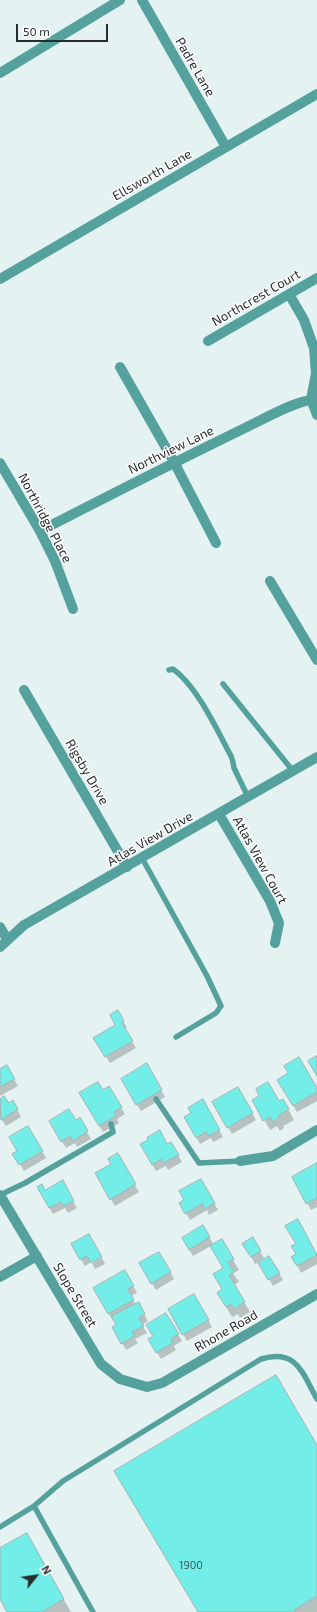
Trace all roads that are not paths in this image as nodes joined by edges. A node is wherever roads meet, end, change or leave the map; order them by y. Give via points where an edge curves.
1 (120, 0) edge
2 (142, 0) edge
3 (0, 72) edge
4 (317, 94) edge
5 (226, 147) junction
6 (317, 278) edge
7 (0, 279) edge
8 (288, 294) junction
9 (208, 341) dead end
10 (120, 366) dead end
11 (314, 399) edge
12 (317, 415) edge
13 (174, 462) junction
14 (0, 463) edge
15 (40, 531) junction
16 (216, 543) dead end
17 (270, 582) dead end
18 (73, 609) dead end
19 (317, 660) edge
20 (168, 670) dead end
21 (223, 684) dead end
22 (24, 690) dead end
23 (317, 757) edge
24 (293, 771) junction
25 (248, 797) junction
26 (219, 814) junction
27 (142, 858) junction
28 (127, 867) junction
29 (0, 927) edge
30 (3, 943) edge
31 (275, 943) dead end
32 (176, 1037) dead end
33 (156, 1099) dead end
34 (111, 1124) dead end
35 (317, 1130) edge
36 (240, 1161) joint
37 (0, 1195) edge
38 (37, 1256) junction
39 (0, 1277) edge
40 (317, 1294) edge
41 (147, 1387) joint
42 (317, 1399) edge
43 (34, 1506) junction
44 (0, 1527) edge
45 (93, 1612) edge

1 - 3 street
2 - 5 street, Padre Lane
4 - 5 street, Ellsworth Lane
5 - 7 street, Ellsworth Lane
6 - 8 street, Northcrest Court
8 - 9 street, Northcrest Court
8 - 11 street via 304,320 314,348
10 - 13 street
11 - 12 street
11 - 13 street, Northview Lane via 290,407
13 - 15 street, Northview Lane
13 - 16 street
14 - 15 street, Northridge Place
15 - 18 street, Northridge Place via 55,561
17 - 19 street
20 - 25 lane via 173,669 181,675 199,700 231,756
21 - 24 lane
22 - 28 street, Rigsby Drive
23 - 24 street, Atlas View Drive
24 - 25 street, Atlas View Drive
25 - 26 street, Atlas View Drive
26 - 27 street, Atlas View Drive
26 - 31 street, Atlas View Court via 270,901 279,923
27 - 28 street, Atlas View Drive
27 - 32 lane via 221,1006 216,1013
28 - 30 street, Atlas View Drive via 24,925
29 - 30 street
33 - 36 lane via 199,1163
34 - 37 lane via 113,1132
35 - 36 street via 273,1156
37 - 38 street, Slope Street
38 - 39 street
38 - 41 street, Slope Street via 101,1364 120,1379
40 - 41 street, Rhone Road via 162,1383
42 - 43 lane via 297,1364 292,1360 280,1356 261,1359 62,1481
43 - 44 lane
43 - 45 lane

